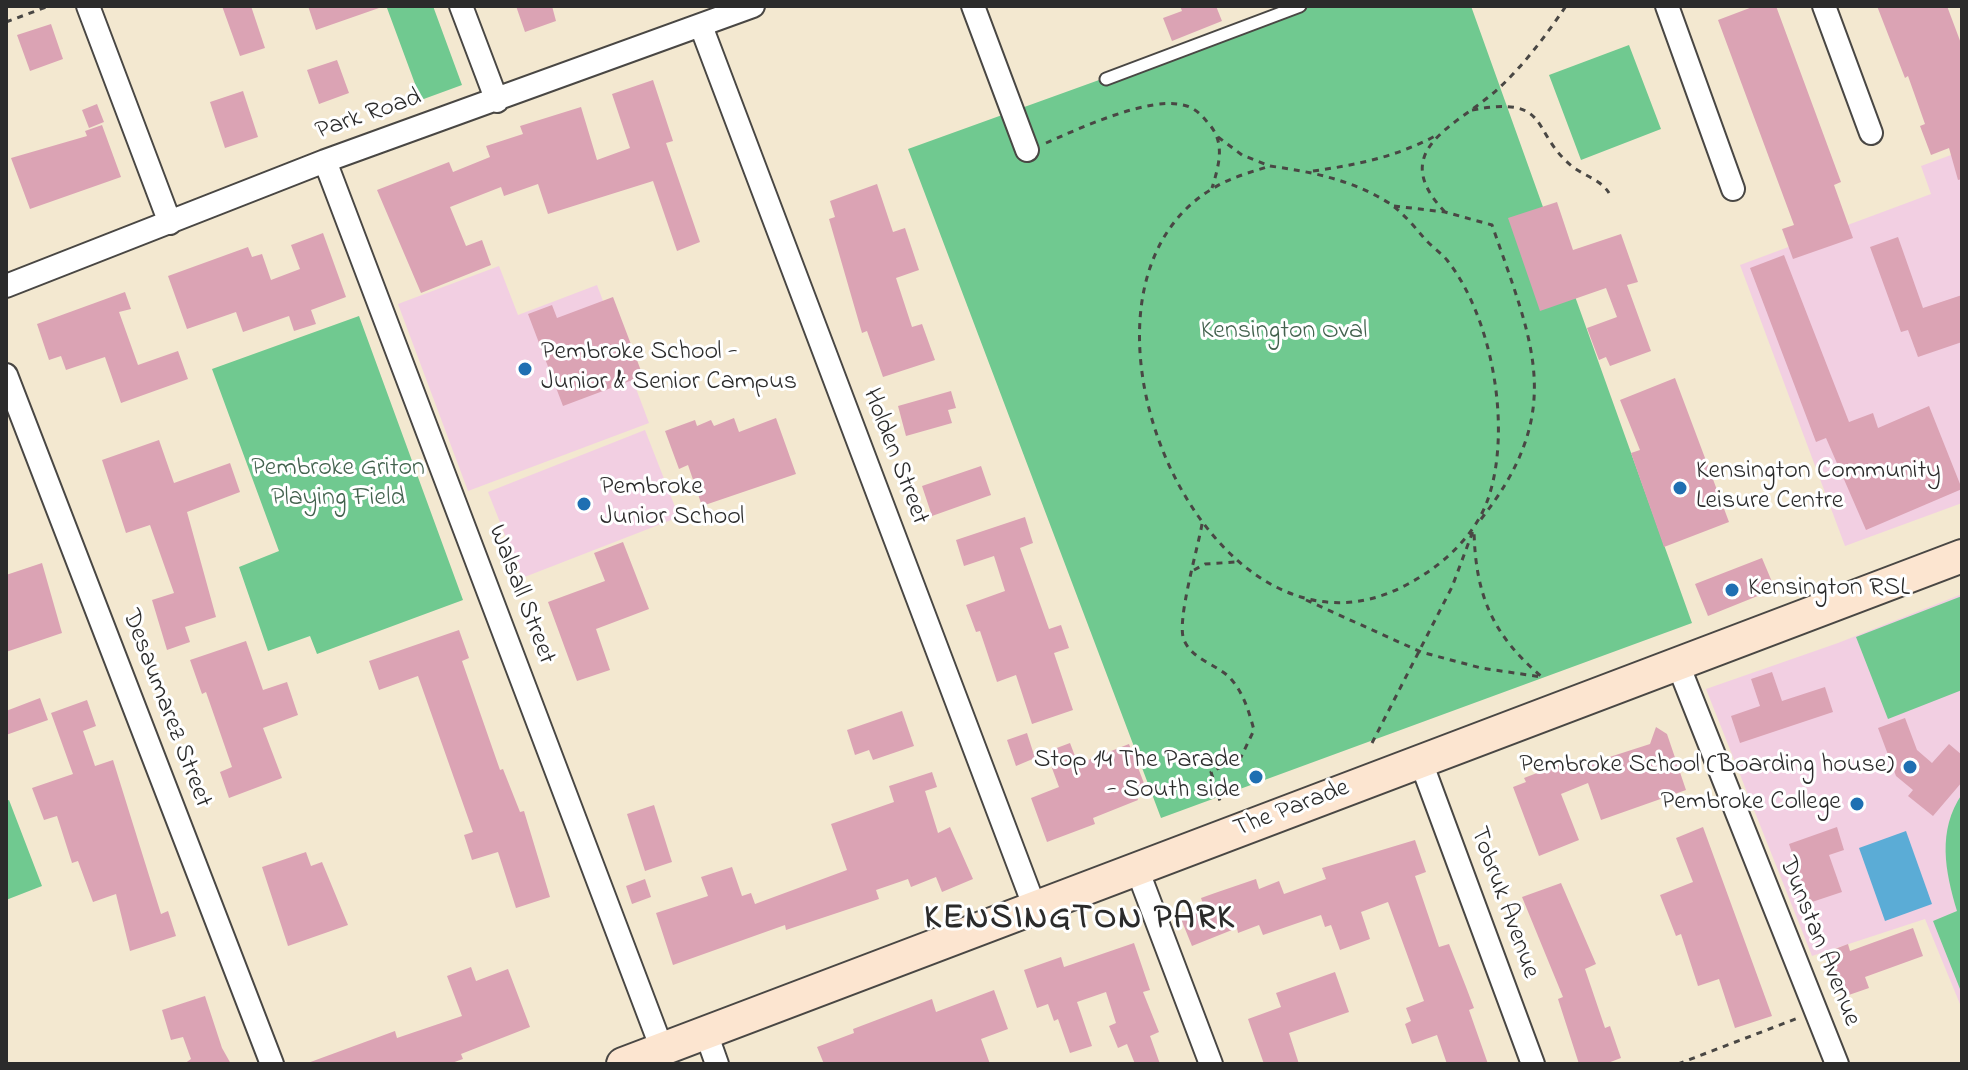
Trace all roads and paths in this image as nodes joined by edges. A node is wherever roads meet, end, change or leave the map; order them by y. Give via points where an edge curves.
1 (49, 6) edge
2 (88, 6) edge
3 (461, 6) edge
4 (753, 6) edge
5 (973, 6) edge
6 (1300, 6) edge
7 (1566, 6) edge
8 (1667, 6) edge
9 (1824, 6) edge
10 (6, 22) edge
11 (701, 26) junction
12 (1106, 79) dead end
13 (497, 101) junction
14 (1469, 111) junction
15 (1871, 133) dead end
16 (1438, 134) junction
17 (1218, 137) junction
18 (1027, 150) joint
19 (325, 161) junction
20 (1270, 166) junction
21 (1309, 172) junction
22 (1212, 189) junction
23 (1733, 189) dead end
24 (1609, 193) dead end
25 (1392, 205) junction
26 (1445, 212) junction
27 (170, 223) junction
28 (6, 286) edge
29 (6, 375) edge
30 (1202, 524) junction
31 (1474, 528) junction
32 (1962, 556) edge
33 (1238, 562) junction
34 (1194, 570) junction
35 (1303, 599) junction
36 (1421, 652) junction
37 (1677, 662) junction
38 (1372, 743) dead end
39 (1421, 762) junction
40 (1220, 801) dead end
41 (1137, 869) junction
42 (1035, 908) junction
43 (1816, 1011) junction
44 (706, 1033) junction
45 (662, 1049) junction
46 (272, 1064) edge
47 (623, 1064) edge
48 (717, 1064) edge
49 (1211, 1064) edge
50 (1533, 1064) edge
51 (1678, 1064) edge
52 (1837, 1064) edge

1 - 10 path
2 - 27 street
3 - 13 street
4 - 11 street, Park Road
5 - 18 street
6 - 12 lane
7 - 14 path via 1500,87
8 - 23 street
9 - 15 street
11 - 13 street, Park Road
11 - 42 street, Holden Street
13 - 19 street, Park Road
14 - 16 path
14 - 24 path via 1515,107 1535,116 1571,165
16 - 21 path via 1373,161
16 - 26 path via 1424,155 1420,174 1426,192
17 - 18 path via 1200,114 1184,105 1165,104
17 - 20 path via 1242,155
17 - 22 path
19 - 27 street, Park Road
19 - 45 street, Walsall Street
20 - 21 path
20 - 22 path
21 - 25 path via 1343,180
22 - 30 path via 1178,219 1157,251 1142,318 1140,360 1160,446
25 - 26 path
25 - 31 path via 1446,259 1474,308 1488,353 1499,436 1492,486
26 - 31 path via 1492,225 1535,361 1534,415 1514,475
27 - 28 street, Park Road
29 - 46 street, Desaumarez Street
30 - 33 path
30 - 34 path
31 - 35 path via 1428,573 1398,590 1352,599
31 - 36 path
31 - 36 path via 1481,591 1501,636 1542,677
32 - 37 main road, The Parade
33 - 34 path
33 - 35 path
34 - 40 path via 1182,615 1184,641 1205,663 1230,677 1254,730 1241,757 1211,772
35 - 36 path
36 - 38 path
37 - 39 main road, The Parade
37 - 43 street, Dunstan Avenue
39 - 41 main road, The Parade
39 - 50 street, Tobruk Avenue
41 - 42 main road, The Parade
41 - 49 street
42 - 44 main road, The Parade
43 - 51 path
43 - 52 street, Dunstan Avenue
44 - 45 main road, The Parade
44 - 48 street
45 - 47 main road, The Parade

